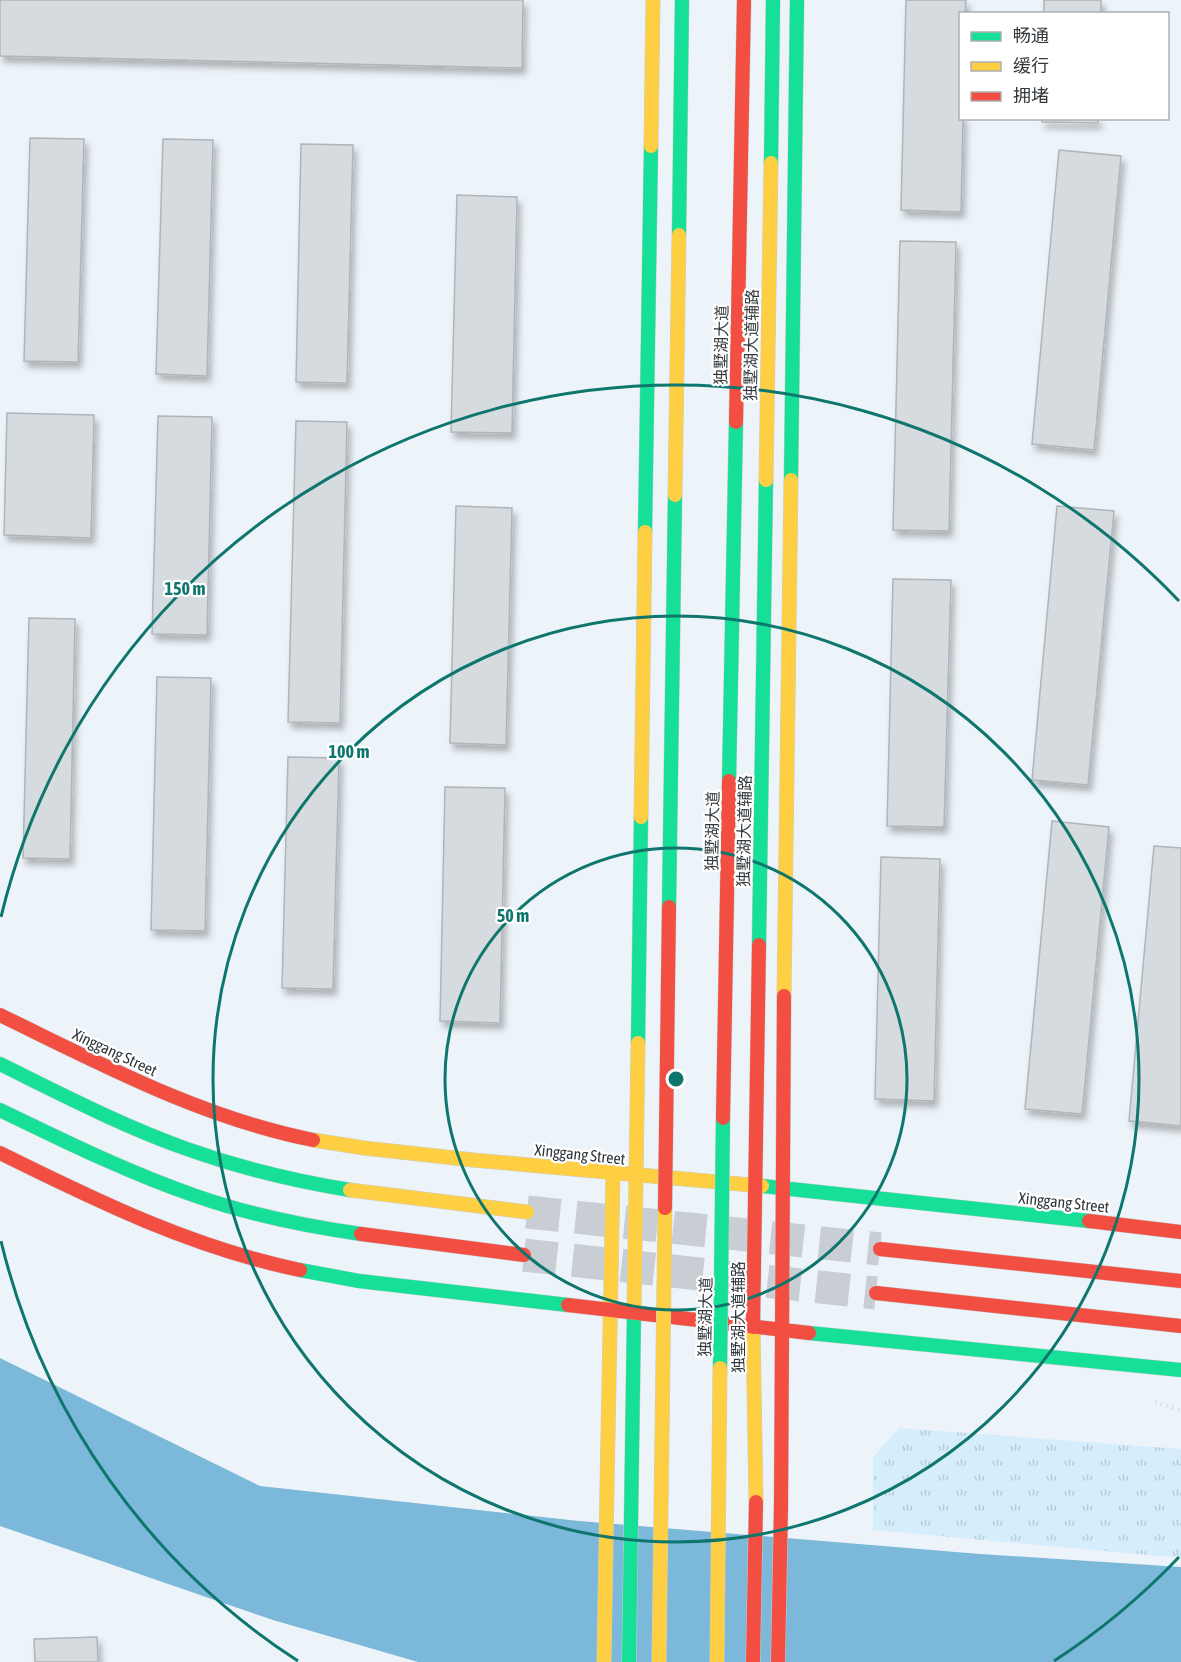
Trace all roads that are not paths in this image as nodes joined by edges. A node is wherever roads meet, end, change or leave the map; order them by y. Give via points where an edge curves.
1 (653, 0) edge
2 (682, 0) edge
3 (744, 0) edge
4 (772, 0) edge
5 (797, 0) edge
6 (0, 1015) edge
7 (0, 1064) edge
8 (0, 1110) edge
9 (0, 1154) edge
10 (612, 1174) junction
11 (636, 1176) junction
12 (755, 1185) junction
13 (783, 1187) junction
14 (527, 1212) tunnel mouth
15 (1181, 1232) edge
16 (880, 1249) tunnel mouth
17 (525, 1255) tunnel mouth
18 (1181, 1281) edge
19 (876, 1293) tunnel mouth
20 (611, 1311) junction
21 (634, 1313) junction
22 (1181, 1326) edge
23 (753, 1327) junction
24 (781, 1330) junction
25 (1181, 1370) edge
26 (604, 1662) edge
27 (629, 1662) edge
28 (659, 1662) edge
29 (717, 1662) edge
30 (753, 1662) edge
31 (778, 1662) edge

1 - 11 main road
2 - 28 main road, bridge
3 - 29 main road, 独墅湖大道, bridge
4 - 12 main road, 独墅湖大道辅路
5 - 13 main road
6 - 10 main road, Xinggang Street via 184,1101 292,1136 379,1150
7 - 14 main road via 178,1146 245,1167 368,1192
8 - 17 main road via 138,1173 228,1206 362,1235
9 - 20 main road via 159,1228 277,1265 359,1281
10 - 11 main road, Xinggang Street
10 - 20 main road
11 - 12 main road, Xinggang Street
11 - 21 main road
12 - 13 main road, Xinggang Street
12 - 23 main road, 独墅湖大道辅路
13 - 15 main road, Xinggang Street
13 - 24 main road
16 - 18 main road
19 - 22 main road
20 - 21 main road
20 - 26 main road, bridge
21 - 23 main road
21 - 27 main road
23 - 24 main road
23 - 30 main road, 独墅湖大道辅路, bridge
24 - 25 main road
24 - 31 main road, bridge

